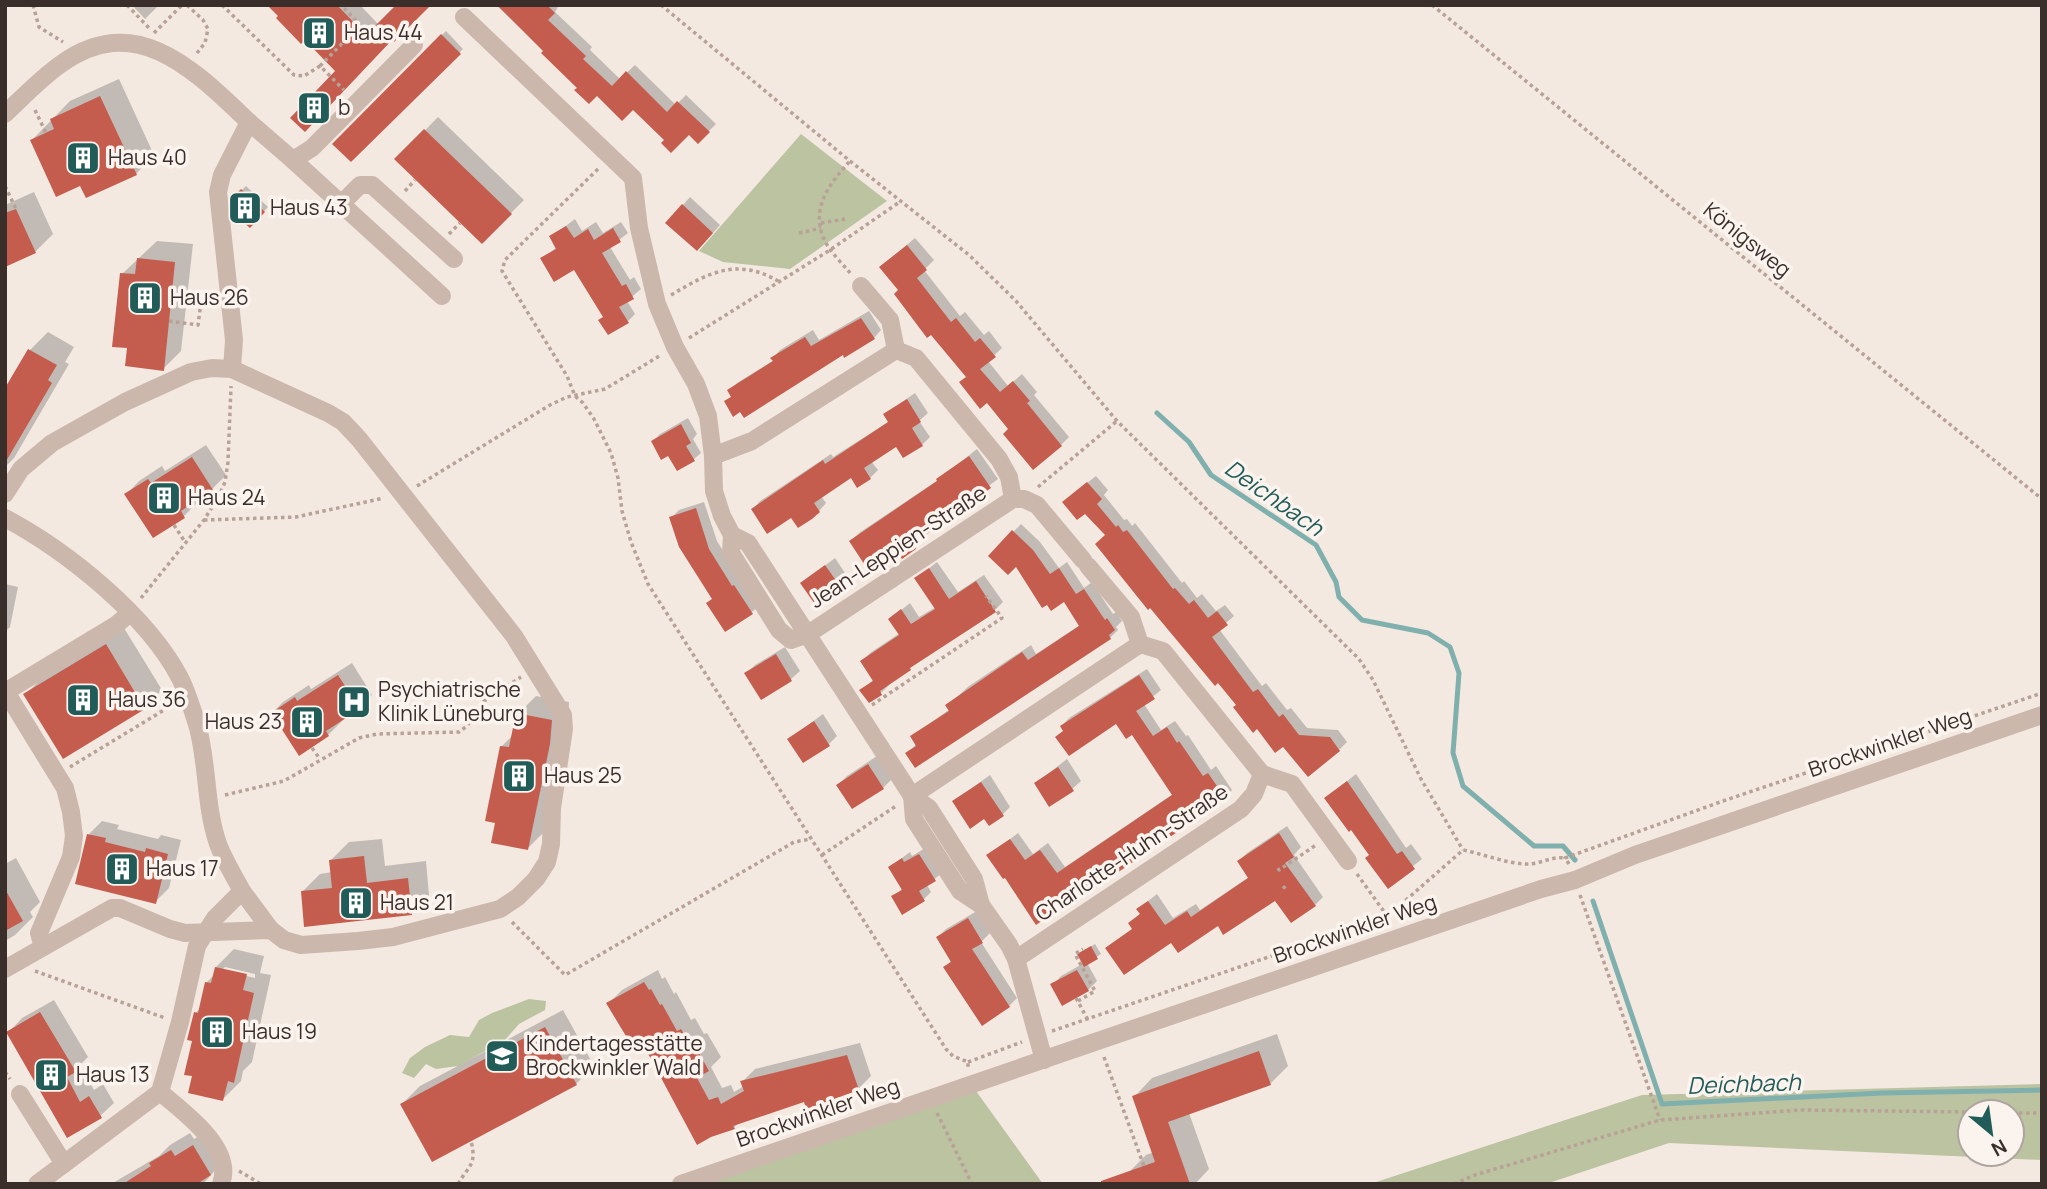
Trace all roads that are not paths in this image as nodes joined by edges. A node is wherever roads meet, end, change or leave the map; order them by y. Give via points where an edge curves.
1 (464, 17) dead end
2 (414, 45) dead end
3 (5, 114) edge
4 (249, 122) junction
5 (293, 160) junction
6 (341, 204) junction
7 (454, 260) dead end
8 (861, 286) road end
9 (442, 296) dead end
10 (896, 350) junction
11 (232, 369) junction
12 (713, 456) junction
13 (5, 494) edge
14 (1019, 499) junction
15 (5, 518) edge
16 (130, 613) junction
17 (808, 634) junction
18 (1140, 644) junction
19 (6, 692) edge
20 (2042, 715) edge
21 (1262, 774) junction
22 (912, 796) junction
23 (1348, 861) road end
24 (242, 891) junction
25 (271, 930) junction
26 (205, 931) junction
27 (43, 947) junction
28 (1016, 959) junction
29 (5, 969) edge
30 (1044, 1060) junction
31 (160, 1092) junction
32 (20, 1094) dead end
33 (64, 1164) junction
34 (222, 1176) edge
35 (37, 1184) edge
36 (681, 1184) edge

1 - 12 street via 632,178 657,304 708,416
2 - 5 street via 312,148
3 - 4 street via 61,63 79,53 113,43 150,40 186,65
4 - 5 street
4 - 11 street via 222,174 218,192 234,340
5 - 6 street
6 - 7 street via 360,185 372,185
6 - 9 street
8 - 10 street via 890,320
10 - 12 street via 752,441
10 - 14 street, Jean-Leppien-Straße via 916,358 999,459
11 - 13 street via 191,372 125,402 34,456
11 - 25 street via 343,422 514,636 557,702 564,722 547,862 518,897 500,909 393,937 301,945
12 - 17 street via 714,491 732,535 748,543
14 - 17 street, Jean-Leppien-Straße
14 - 18 street via 1037,505 1131,617
15 - 16 street via 54,547
16 - 19 street
16 - 24 street via 161,650 188,696 199,731 219,845
17 - 22 street
18 - 21 street via 1163,651
18 - 22 street
19 - 27 street via 58,775 71,811 71,857 39,933
20 - 30 street, Brockwinkler Weg
21 - 23 street via 1292,783
21 - 28 street, Charlotte-Huhn-Straße via 1241,810
22 - 28 street via 937,820 974,878 981,905
24 - 25 street
24 - 26 street
25 - 26 street
26 - 27 street via 184,933 113,908
26 - 31 street via 192,958
27 - 29 street
28 - 30 street
30 - 36 street, Brockwinkler Weg
31 - 33 street
31 - 34 street via 206,1134 217,1150
32 - 33 street
33 - 35 street

